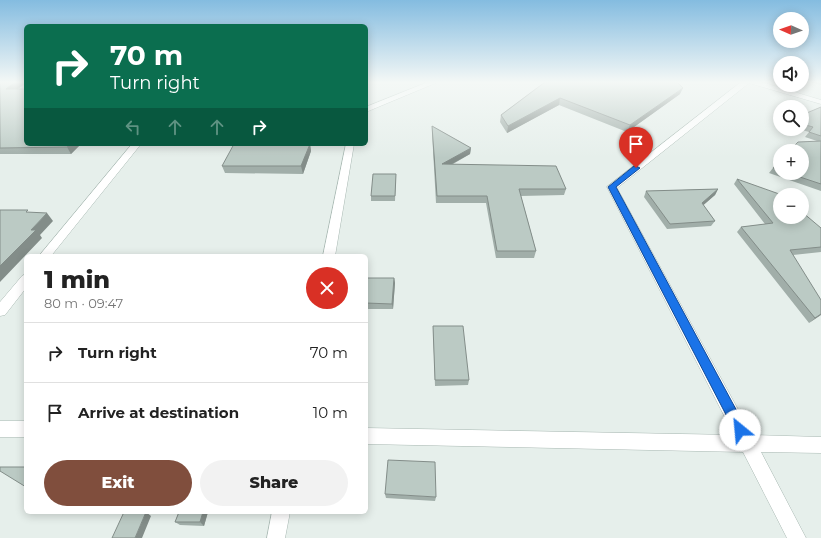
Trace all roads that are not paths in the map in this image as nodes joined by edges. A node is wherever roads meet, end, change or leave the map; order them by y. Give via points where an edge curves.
1 (714, 107) edge
2 (135, 146) edge
3 (350, 146) edge
4 (47, 254) edge
5 (329, 254) edge
6 (24, 281) edge
7 (0, 311) edge
8 (0, 429) edge
9 (24, 429) edge
10 (368, 436) edge
11 (748, 444) junction
12 (821, 445) edge
13 (281, 514) edge
14 (276, 538) edge
15 (797, 538) edge

1 - 11 street via 612,187
2 - 4 street
3 - 5 street
6 - 7 street
8 - 9 street
10 - 11 street
11 - 12 street
11 - 15 street
13 - 14 street

